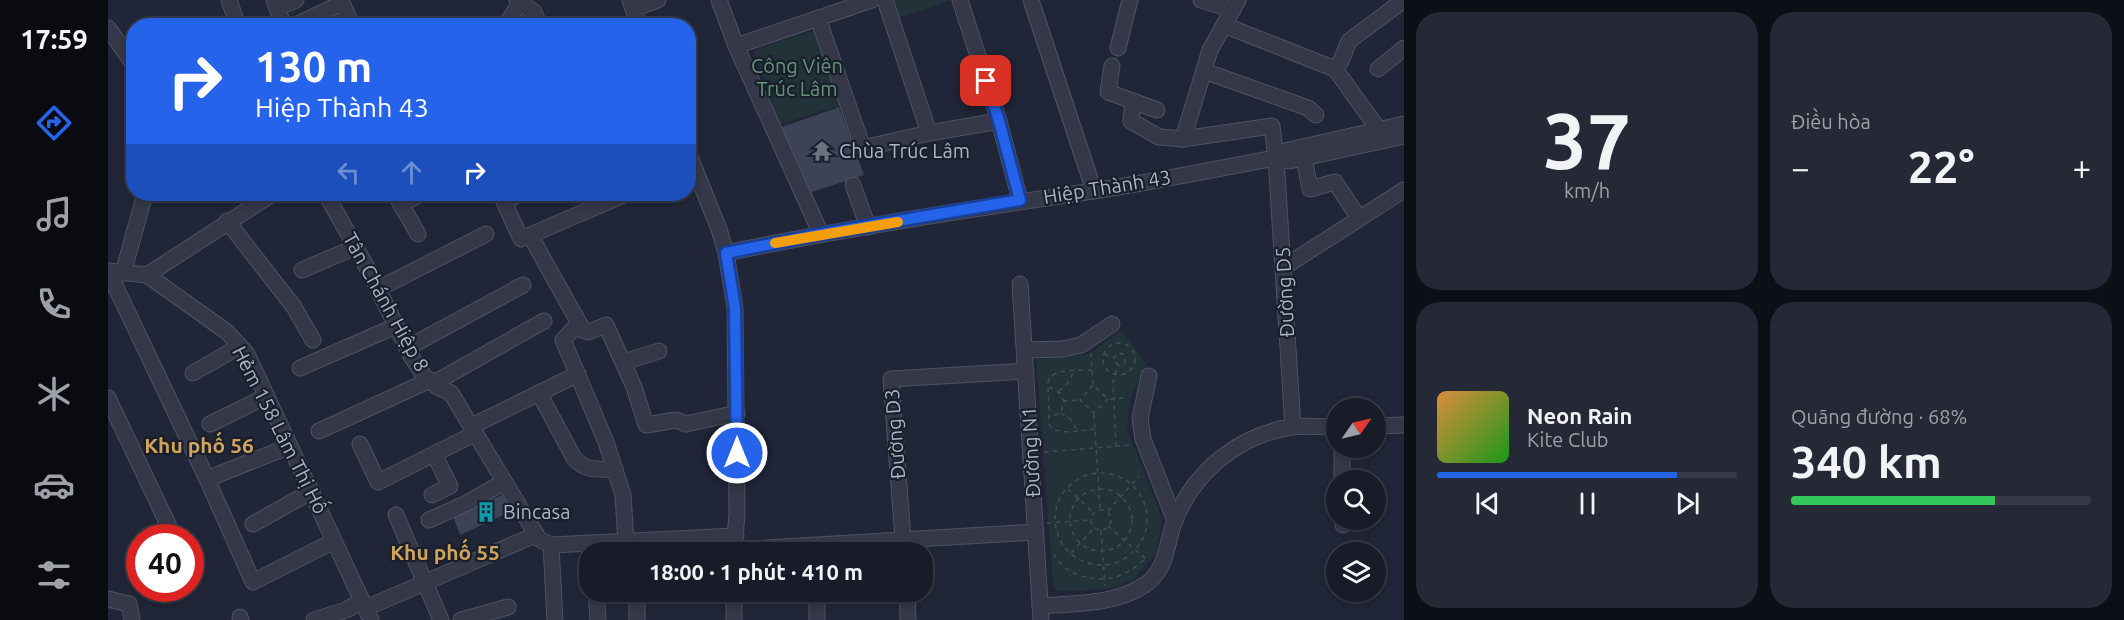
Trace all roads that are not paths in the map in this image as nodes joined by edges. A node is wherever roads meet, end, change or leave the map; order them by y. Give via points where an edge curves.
1 (230, 0) edge
2 (296, 0) edge
3 (658, 0) edge
4 (719, 0) edge
5 (872, 0) edge
6 (885, 0) edge
7 (960, 0) edge
8 (1031, 0) edge
9 (1131, 0) edge
10 (1201, 0) edge
11 (1404, 0) edge
12 (520, 1) edge
13 (342, 2) edge
14 (631, 4) edge
15 (1235, 5) edge
16 (282, 14) edge
17 (236, 18) edge
18 (349, 18) edge
19 (510, 18) edge
20 (537, 18) edge
21 (818, 18) junction
22 (1224, 25) junction
23 (108, 28) edge
24 (736, 46) junction
25 (1118, 48) dead end
26 (1404, 48) edge
27 (126, 54) edge
28 (1112, 66) dead end
29 (1335, 69) junction
30 (1377, 69) dead end
31 (1204, 71) junction
32 (1133, 102) junction
33 (1157, 110) dead end
34 (1316, 115) dead end
35 (999, 121) junction
36 (1404, 124) edge
37 (1379, 130) junction
38 (929, 133) junction
39 (1404, 136) edge
40 (1183, 138) junction
41 (1276, 158) junction
42 (1304, 158) junction
43 (696, 174) edge
44 (853, 185) dead end
45 (1404, 190) edge
46 (1094, 191) junction
47 (1020, 200) junction
48 (142, 201) edge
49 (260, 201) edge
50 (330, 201) edge
51 (399, 201) edge
52 (506, 201) edge
53 (606, 201) edge
54 (1359, 218) junction
55 (227, 221) junction
56 (868, 227) junction
57 (418, 234) dead end
58 (486, 234) dead end
59 (821, 234) junction
60 (531, 237) junction
61 (356, 247) junction
62 (726, 253) junction
63 (1284, 267) junction
64 (302, 270) dead end
65 (113, 272) edge
66 (147, 275) junction
67 (1020, 284) dead end
68 (523, 285) dead end
69 (378, 289) junction
70 (544, 321) dead end
71 (579, 323) junction
72 (1112, 324) dead end
73 (396, 326) junction
74 (314, 340) dead end
75 (240, 346) junction
76 (407, 348) junction
77 (1025, 350) junction
78 (659, 351) dead end
79 (624, 362) junction
80 (300, 368) dead end
81 (1026, 370) junction
82 (193, 372) dead end
83 (578, 374) junction
84 (1149, 376) dead end
85 (432, 382) junction
86 (539, 393) junction
87 (267, 396) junction
88 (108, 398) edge
89 (736, 413) junction
90 (210, 424) dead end
91 (1386, 426) edge
92 (1404, 426) edge
93 (1293, 427) junction
94 (1326, 427) edge
95 (474, 430) junction
96 (319, 431) dead end
97 (360, 444) dead end
98 (290, 446) junction
99 (434, 454) junction
100 (615, 469) junction
101 (207, 479) junction
102 (504, 482) junction
103 (312, 491) junction
104 (432, 495) dead end
105 (396, 514) dead end
106 (429, 520) dead end
107 (1175, 521) junction
108 (168, 524) edge
109 (253, 525) dead end
110 (1036, 528) junction
111 (535, 535) junction
112 (334, 541) junction
113 (633, 542) edge
114 (735, 542) edge
115 (904, 542) edge
116 (933, 542) edge
117 (551, 545) junction
118 (579, 547) edge
119 (426, 582) junction
120 (108, 599) edge
121 (597, 602) edge
122 (637, 602) edge
123 (734, 602) edge
124 (817, 602) edge
125 (907, 602) edge
126 (508, 607) dead end
127 (366, 609) edge
128 (1040, 613) edge
129 (132, 620) edge
130 (314, 620) edge
131 (441, 620) edge
132 (461, 620) edge
133 (555, 620) edge
134 (598, 620) edge
135 (637, 620) edge
136 (734, 620) edge
137 (817, 620) edge
138 (908, 620) edge

1 - 17 street
2 - 16 street
3 - 14 street
4 - 24 street
5 - 21 street
6 - 38 street
7 - 35 street
8 - 46 street
9 - 25 street
10 - 15 street
11 - 29 street via 1349,41
12 - 19 street
12 - 20 street
13 - 16 street
13 - 18 street
15 - 22 street
21 - 24 street
21 - 38 street via 863,148
22 - 29 street
22 - 31 street
23 - 27 street
24 - 59 street
26 - 30 street
28 - 32 street via 1108,92
29 - 37 street
31 - 34 street via 1308,108
31 - 40 street
32 - 33 street
32 - 40 street via 1131,121 1159,137
35 - 38 street
35 - 47 street
36 - 37 street, Hiệp Thành 43
37 - 41 street, Hiệp Thành 43 via 1285,152
39 - 42 street, Hiệp Thành 43
40 - 41 street, Đường D5 via 1272,126
41 - 42 street, Hiệp Thành 43
41 - 46 street, Hiệp Thành 43
41 - 63 street, Đường D5
42 - 54 street via 1310,189 1335,182
43 - 62 street
44 - 56 street
45 - 54 street
46 - 47 street, Hiệp Thành 43
47 - 56 street, Hiệp Thành 43
48 - 65 street
49 - 55 street
50 - 61 street, Tân Chánh Hiệp 8
51 - 57 street
52 - 60 street via 522,239
53 - 60 street
54 - 63 street
55 - 66 street
55 - 74 street via 294,307
56 - 59 street, Hiệp Thành 43
58 - 69 street
59 - 62 street, Hiệp Thành 43
60 - 71 street
61 - 64 street
61 - 69 street, Tân Chánh Hiệp 8
62 - 89 street via 735,308
63 - 93 street, Đường D5
65 - 66 street
65 - 101 street
66 - 75 street, Hẻm 158 Lâm Thị Hố via 227,332
67 - 77 street, Đường N1
68 - 76 street
69 - 73 street, Tân Chánh Hiệp 8
70 - 85 street
71 - 79 street via 585,332 606,325
71 - 83 street via 563,340
72 - 77 street via 1081,345
73 - 76 street, Tân Chánh Hiệp 8
73 - 80 street
75 - 82 street
75 - 87 street, Hẻm 158 Lâm Thị Hố
76 - 85 street, Tân Chánh Hiệp 8
77 - 81 street, Đường N1
78 - 79 street
79 - 89 street via 646,425 676,420 686,424
81 - 110 street, Đường N1
81 - 115 street, Đường D3 via 891,379
83 - 86 street
83 - 100 street
84 - 107 street via 1140,418 1145,444
85 - 95 street, Tân Chánh Hiệp 8 via 451,393
85 - 96 street
86 - 95 street
86 - 100 street via 580,465 586,469
87 - 90 street
87 - 98 street, Hẻm 158 Lâm Thị Hố
88 - 108 street
89 - 114 street
91 - 92 street
93 - 94 street
93 - 107 street via 1242,443 1219,458 1187,495
95 - 99 street
95 - 102 street, Tân Chánh Hiệp 8
97 - 99 street via 378,482
98 - 101 street
98 - 103 street, Hẻm 158 Lâm Thị Hố
99 - 104 street via 450,486
100 - 113 street
101 - 112 street via 253,582
102 - 106 street
102 - 111 street, Tân Chánh Hiệp 8
103 - 109 street
103 - 112 street, Hẻm 158 Lâm Thị Hố
105 - 119 street
107 - 128 street via 1166,555 1148,583 1118,599
110 - 116 street
110 - 128 street, Đường N1
111 - 117 street, Tân Chánh Hiệp 8
111 - 119 street
112 - 127 street, Hẻm 158 Lâm Thị Hố
117 - 118 street
117 - 133 street
119 - 127 street
119 - 131 street
120 - 129 street via 129,604
121 - 134 street
122 - 135 street
123 - 136 street
124 - 137 street
125 - 138 street
126 - 132 street
127 - 130 street via 346,610

